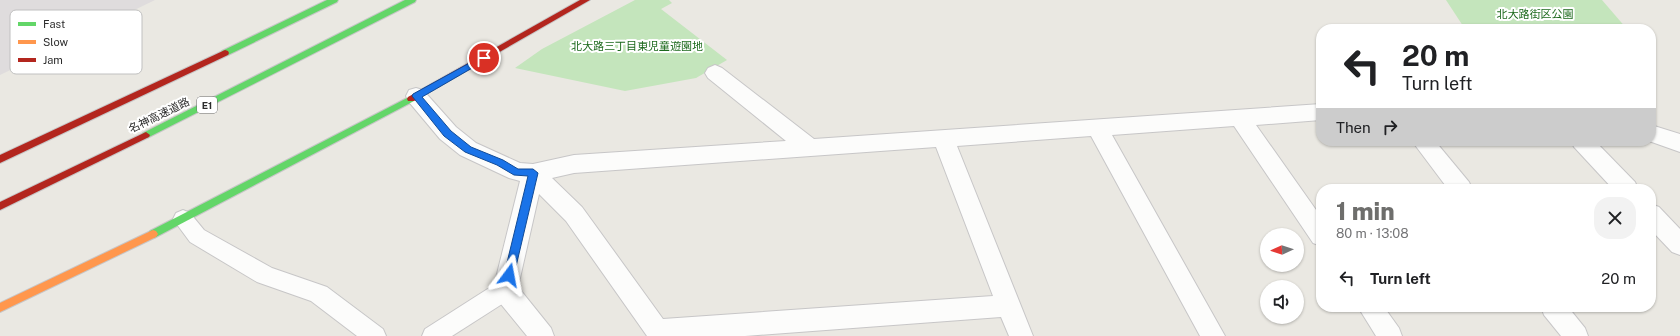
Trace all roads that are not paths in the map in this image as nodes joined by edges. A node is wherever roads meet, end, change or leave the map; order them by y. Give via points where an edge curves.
1 (334, 0) edge
2 (412, 0) edge
3 (586, 0) edge
4 (715, 73) dead end
5 (416, 96) junction
6 (1316, 112) edge
7 (1239, 117) junction
8 (1097, 127) junction
9 (1656, 135) edge
10 (943, 138) junction
11 (1680, 143) edge
12 (1427, 146) edge
13 (1587, 146) edge
14 (809, 147) junction
15 (0, 159) edge
16 (533, 173) junction
17 (1457, 184) edge
18 (1622, 184) edge
19 (0, 206) edge
20 (183, 219) junction
21 (1656, 219) edge
22 (1316, 229) edge
23 (1680, 245) edge
24 (505, 290) junction
25 (1008, 306) junction
26 (0, 308) edge
27 (1373, 312) edge
28 (1557, 312) edge
29 (659, 334) edge
30 (374, 336) edge
31 (433, 336) edge
32 (542, 336) edge
33 (1021, 336) edge
34 (1213, 336) edge
35 (1390, 336) edge
36 (1576, 336) edge

1 - 15 main road
2 - 19 main road, 名神高速道路 / E1
3 - 5 main road
4 - 14 street
5 - 16 street via 448,133 468,149 517,172
5 - 20 main road
6 - 7 street
7 - 8 street
7 - 22 street
8 - 10 street
8 - 34 street
9 - 11 street
10 - 14 street
10 - 25 street
12 - 17 street
13 - 18 street
14 - 16 street via 574,164
16 - 24 street
16 - 29 street via 574,214
20 - 26 main road
20 - 30 lane via 197,236 265,275 319,294
21 - 23 street
24 - 31 lane
24 - 32 street
25 - 29 street
25 - 33 street
27 - 35 street
28 - 36 street

